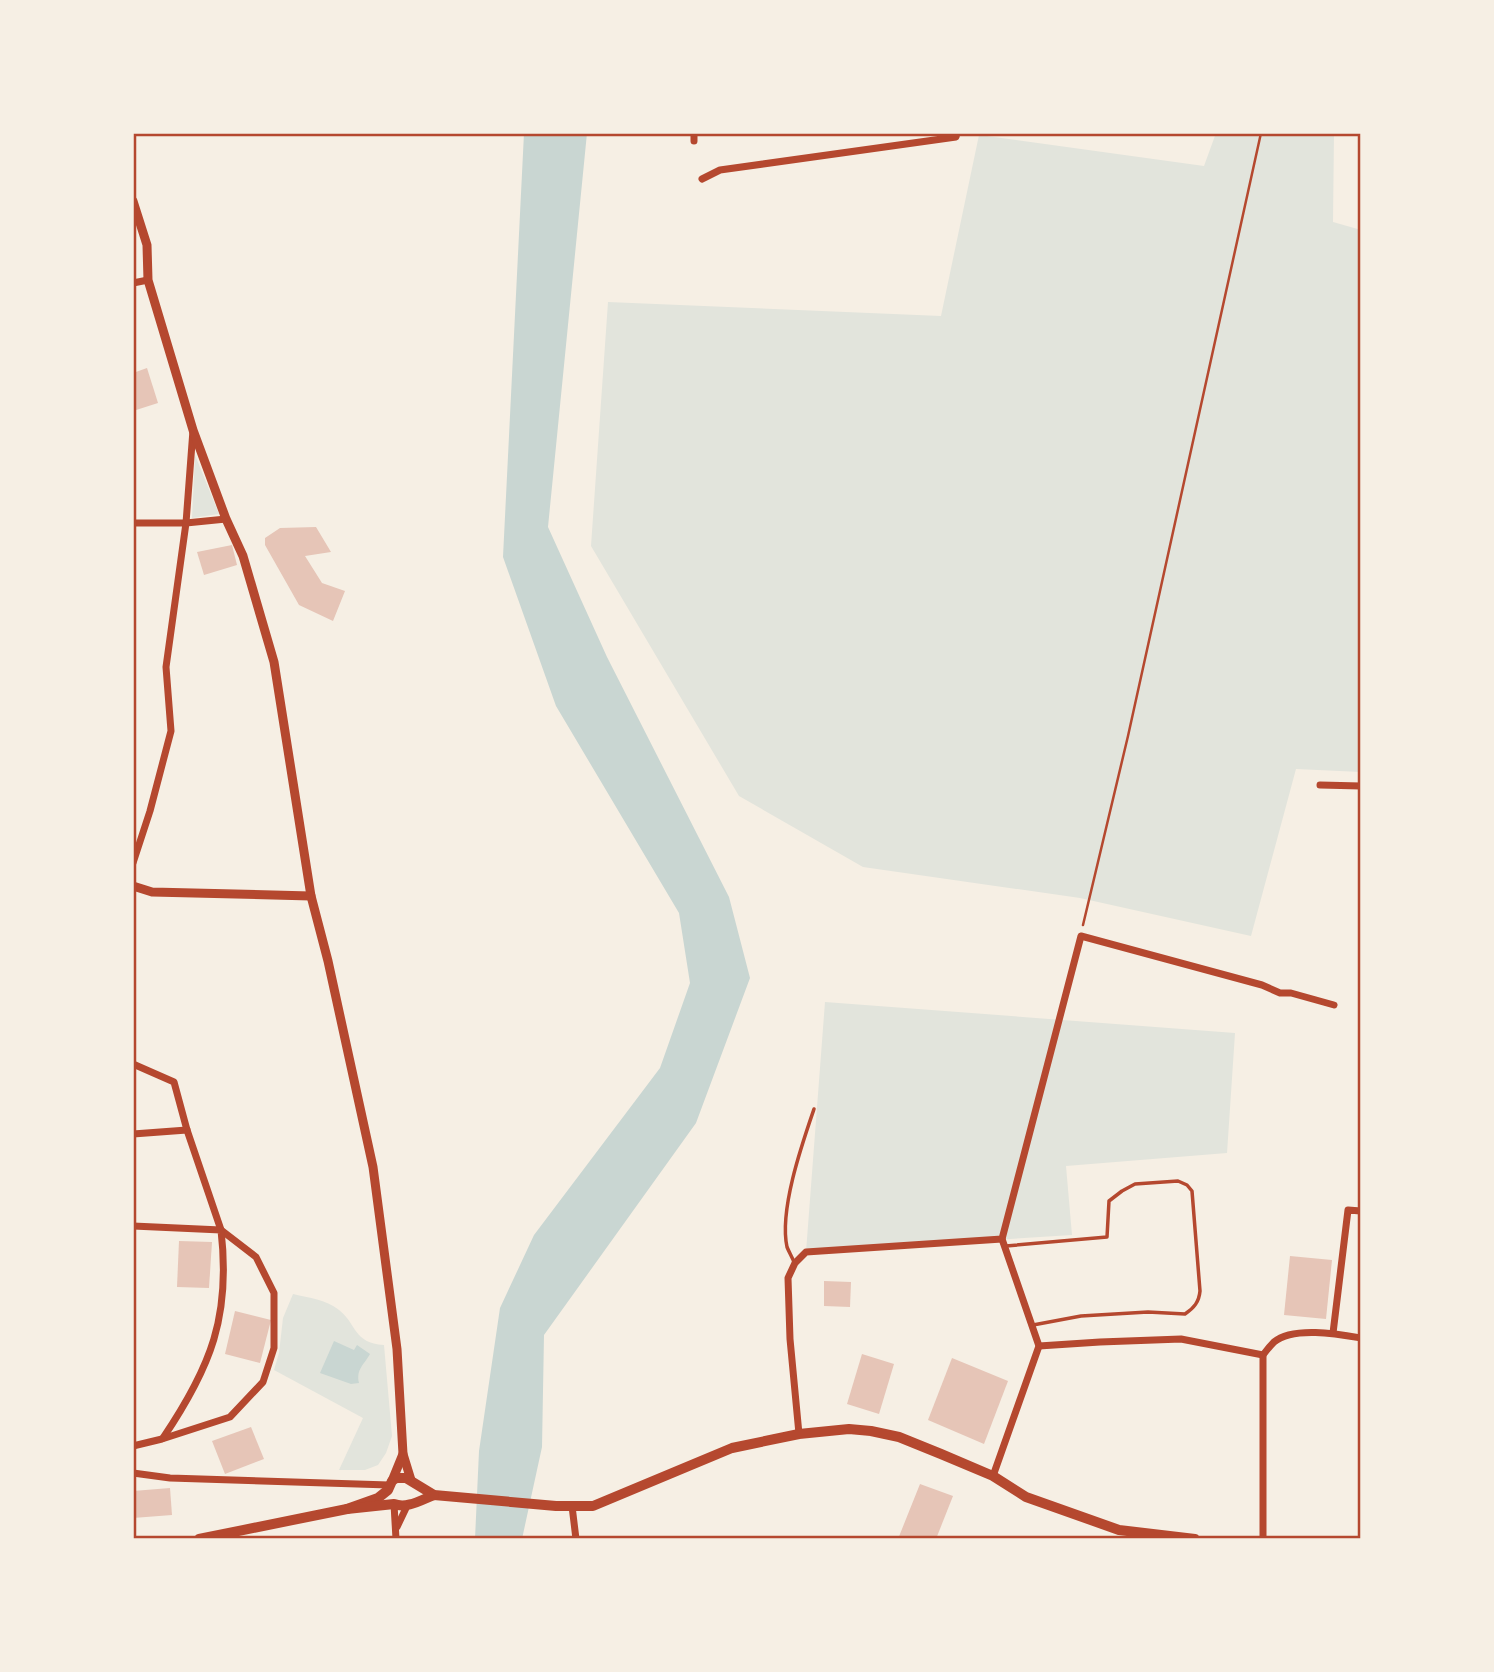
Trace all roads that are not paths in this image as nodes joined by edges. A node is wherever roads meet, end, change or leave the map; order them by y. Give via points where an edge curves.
1 (957, 133) edge
2 (702, 178) dead end
3 (133, 201) edge
4 (148, 280) junction
5 (133, 283) edge
6 (192, 430) junction
7 (226, 519) junction
8 (133, 523) edge
9 (186, 523) junction
10 (1320, 785) dead end
11 (1361, 786) edge
12 (133, 863) edge
13 (133, 886) edge
14 (311, 896) junction
15 (1334, 1005) dead end
16 (133, 1064) edge
17 (814, 1109) dead end
18 (187, 1130) junction
19 (133, 1133) edge
20 (1361, 1211) edge
21 (133, 1226) edge
22 (221, 1230) junction
23 (1003, 1242) junction
24 (795, 1263) junction
25 (1033, 1325) junction
26 (1333, 1333) junction
27 (1361, 1338) edge
28 (1039, 1346) junction
29 (1263, 1355) junction
30 (799, 1434) junction
31 (162, 1439) junction
32 (133, 1446) edge
33 (402, 1454) junction
34 (133, 1473) edge
35 (993, 1476) junction
36 (413, 1481) junction
37 (390, 1485) junction
38 (434, 1494) junction
39 (394, 1504) junction
40 (409, 1505) junction
41 (572, 1506) junction
42 (348, 1510) junction
43 (397, 1527) junction
44 (199, 1539) edge
45 (396, 1539) edge
46 (576, 1539) edge
47 (1195, 1539) edge
48 (1263, 1539) edge

1 - 2 street via 956,137 720,170
3 - 4 street via 148,245
4 - 5 street
4 - 6 street
6 - 7 street
6 - 9 street
7 - 9 street
7 - 14 street via 243,555 274,662
8 - 9 street
9 - 12 street via 166,667 171,731
10 - 11 street
13 - 14 street via 152,892
14 - 33 street via 373,1167 397,1349
15 - 23 street via 1081,936
16 - 18 street via 174,1082
17 - 24 lane via 790,1191 786,1227
18 - 19 street
18 - 22 street
20 - 26 street via 1348,1210
21 - 22 street
22 - 31 street via 223,1285 216,1334 199,1379
22 - 31 street via 256,1256 274,1293 274,1348 263,1382 230,1416
23 - 24 street via 806,1252
23 - 25 street
23 - 25 lane via 1107,1237 1109,1201 1122,1191 1135,1184 1178,1181 1192,1191 1200,1291 1190,1311 1081,1316
24 - 30 street via 788,1278
25 - 28 street
26 - 27 street
26 - 29 street via 1284,1336
28 - 29 street via 1181,1339
28 - 35 street
29 - 48 street
30 - 35 main road via 849,1429 899,1437
30 - 41 main road via 732,1448 593,1506
31 - 32 street
33 - 36 street
33 - 37 street
34 - 37 street
35 - 47 main road via 1026,1497 1119,1530
36 - 37 main road via 401,1477
36 - 38 main road
36 - 40 main road via 417,1492
37 - 39 main road via 388,1495
37 - 42 main road via 378,1498
38 - 40 main road
38 - 41 main road
39 - 40 main road
39 - 42 main road
39 - 43 street
40 - 43 street
41 - 46 street
42 - 44 main road
43 - 45 street

